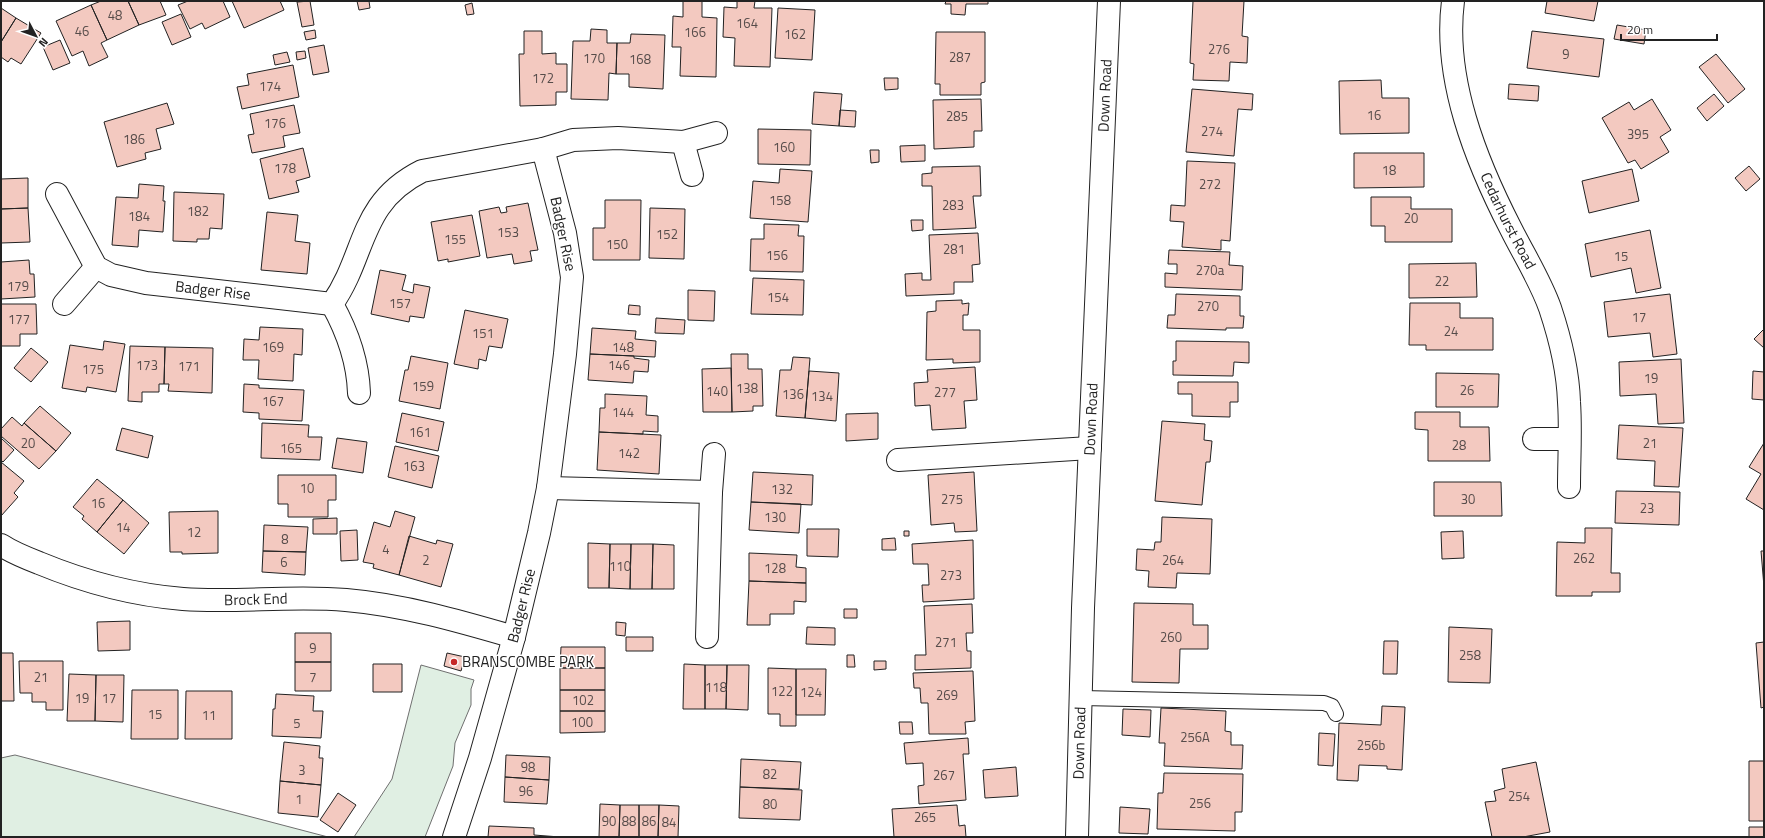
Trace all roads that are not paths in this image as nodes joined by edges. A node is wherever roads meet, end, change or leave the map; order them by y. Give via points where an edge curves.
1 (1109, 1) edge
2 (1453, 1) edge
3 (716, 133) dead end
4 (683, 142) junction
5 (543, 149) junction
6 (692, 175) dead end
7 (58, 194) dead end
8 (96, 267) junction
9 (64, 304) dead end
10 (332, 304) junction
11 (359, 393) dead end
12 (1534, 439) dead end
13 (1569, 439) junction
14 (1090, 448) junction
15 (714, 454) dead end
16 (898, 460) dead end
17 (1569, 487) dead end
18 (548, 488) junction
19 (711, 492) junction
20 (1, 545) edge
21 (514, 637) junction
22 (707, 637) dead end
23 (1081, 698) junction
24 (1336, 714) dead end
25 (454, 837) edge
26 (1077, 837) edge

1 - 14 street, Down Road
2 - 13 street, Cedarhurst Road via 1450,39 1459,99 1484,169 1549,307 1564,363 1570,403
3 - 4 street
4 - 5 street via 596,138 573,140
4 - 6 street
5 - 10 street via 432,169 405,180 372,216 343,287
5 - 18 street, Badger Rise via 565,232 572,277
7 - 8 street
8 - 9 street
8 - 10 street, Badger Rise via 111,275 146,283
10 - 11 street via 353,357
12 - 13 street
13 - 17 street, Cedarhurst Road
14 - 16 street
14 - 23 street, Down Road
15 - 19 street
18 - 19 street
18 - 21 street, Badger Rise
19 - 22 street
20 - 21 street, Brock End via 24,557 81,579 136,592 183,599 312,598 375,603 423,612
21 - 25 street, Badger Rise via 480,758
23 - 24 lane via 1324,703 1332,706
23 - 26 street, Down Road

